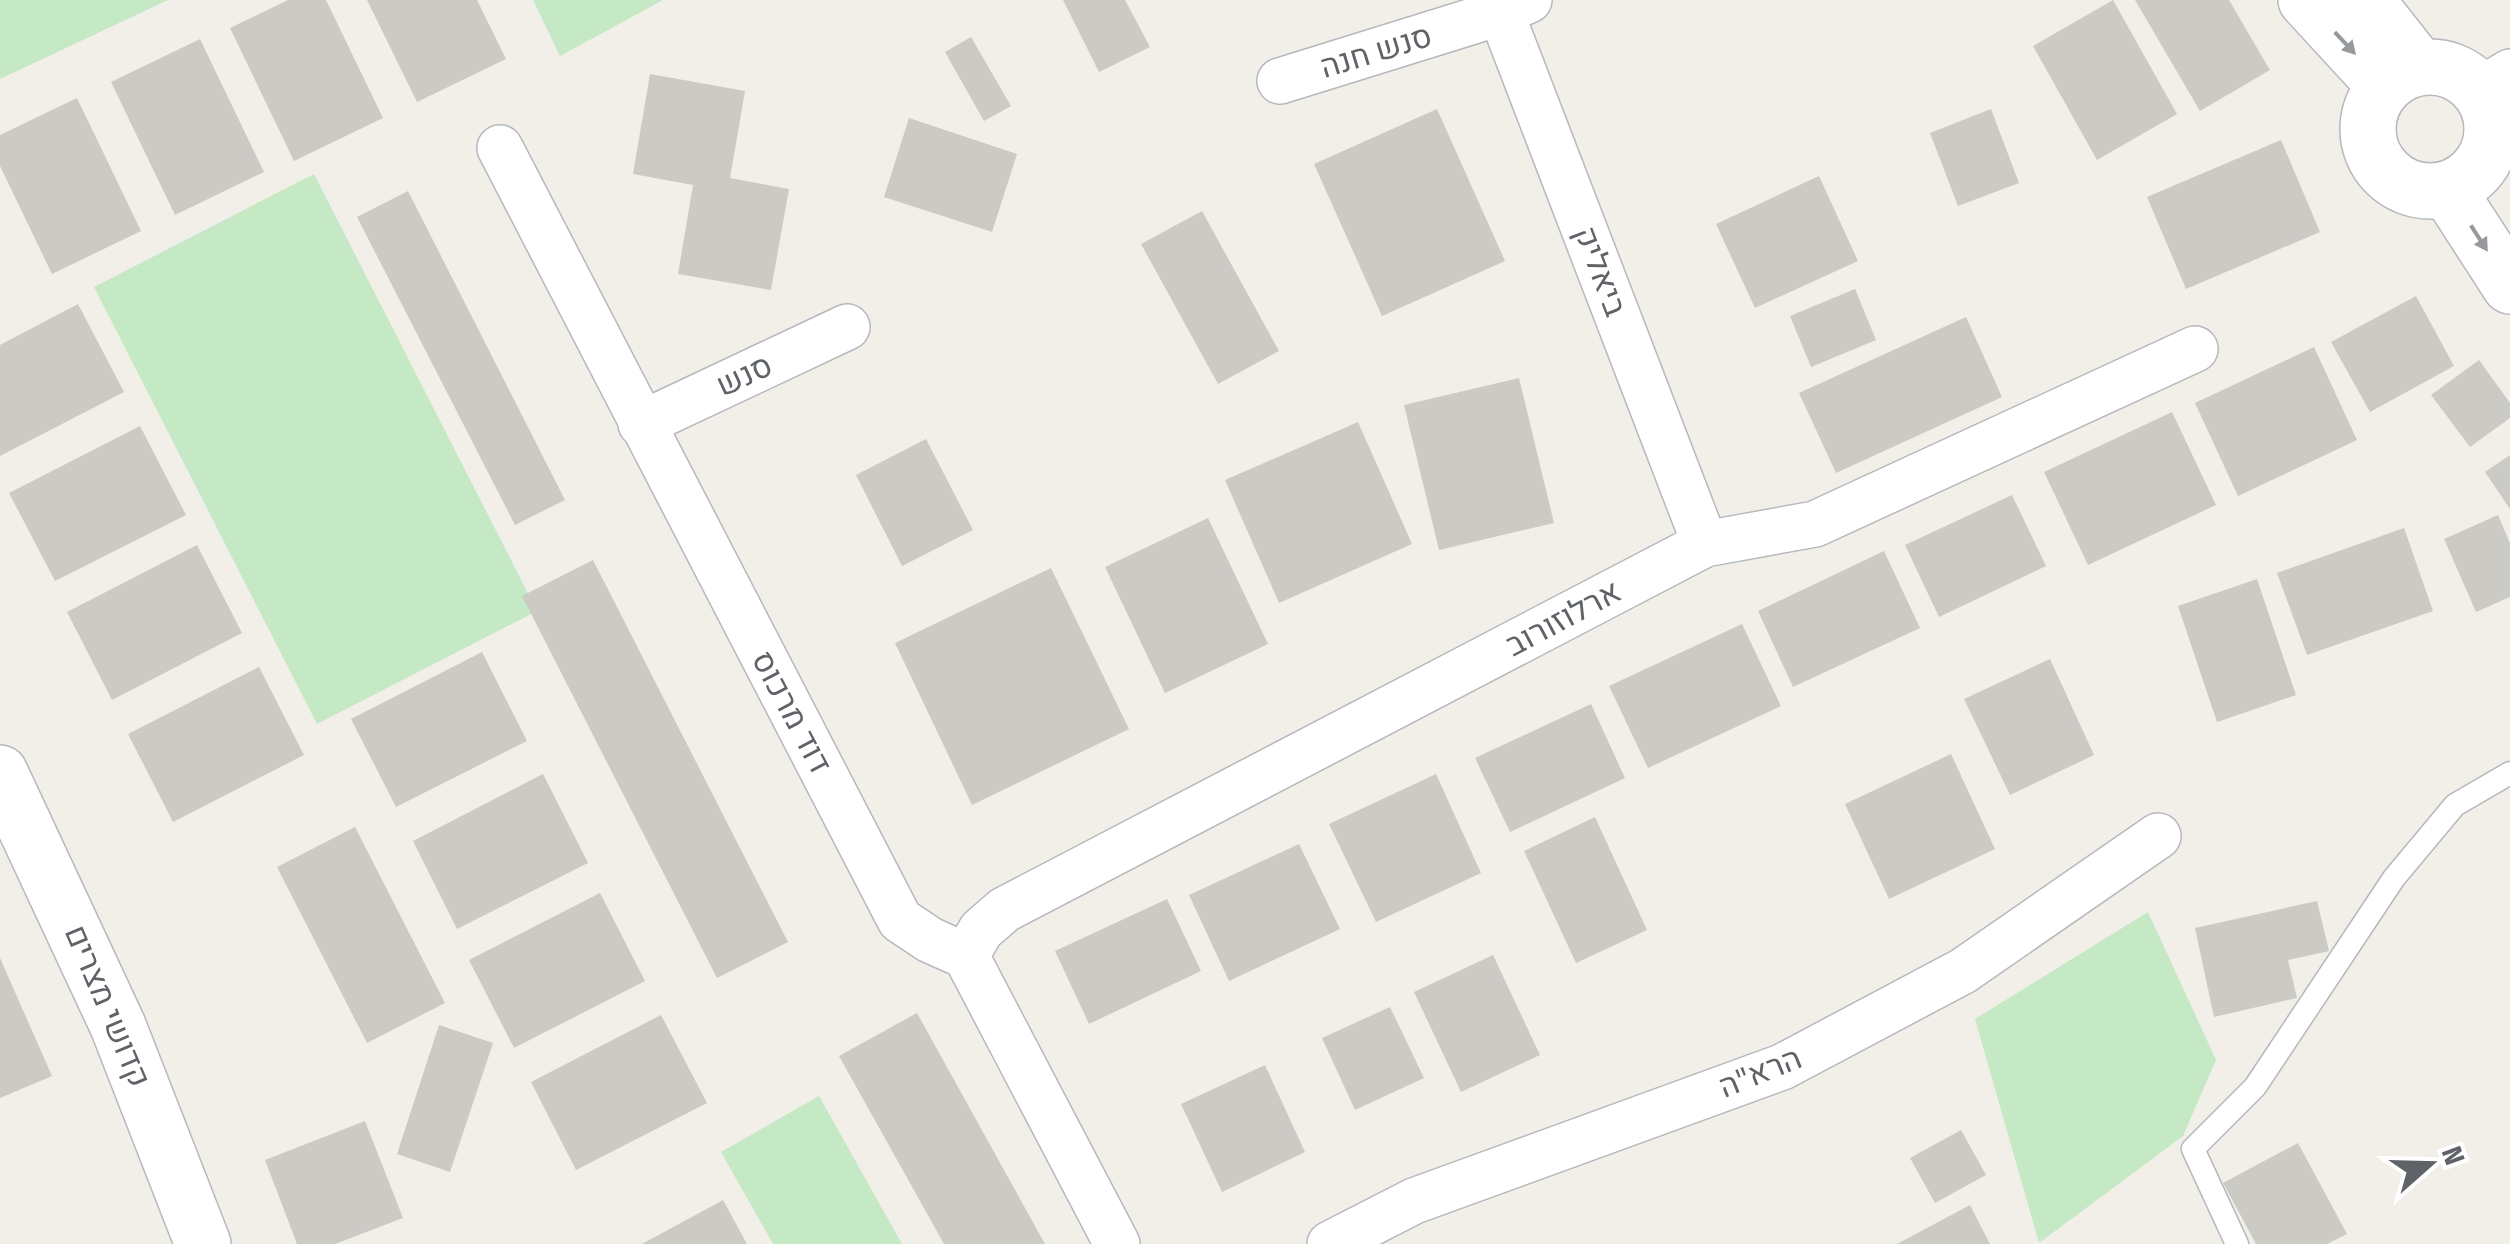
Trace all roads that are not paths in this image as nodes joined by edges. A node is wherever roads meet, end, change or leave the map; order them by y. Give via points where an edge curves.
1 (2306, 0) edge
2 (2366, 0) edge
3 (1509, 4) edge
4 (2402, 77) junction
5 (2495, 81) edge
6 (1280, 82) dead end
7 (500, 148) dead end
8 (2501, 164) edge
9 (2448, 190) junction
10 (2510, 286) edge
11 (847, 327) dead end
12 (2194, 349) dead end
13 (641, 424) junction
14 (1705, 544) junction
15 (0, 773) edge
16 (2510, 773) edge
17 (2158, 836) dead end
18 (966, 956) junction
19 (204, 1244) edge
20 (1117, 1244) edge
21 (1330, 1244) edge
22 (2237, 1244) edge

1 -> 4 street
2 - 4 street
3 - 6 street, סנש חנה
3 - 14 street, ביאליק
4 - 5 street via 2452,70
4 - 9 street via 2373,103 2369,143 2390,178 2407,188
5 - 8 street via 2490,108
7 - 13 street, דוד מרכוס
8 - 9 street via 2482,166
9 -> 10 street
11 - 13 street, סנש
12 - 14 street, ארלוזורוב via 1815,524
13 - 18 street, דוד מרכוס via 900,920
14 - 18 street, ארלוזורוב via 1004,910
15 - 19 street, קדושי מצרים via 118,1026
16 - 22 lane via 2454,805 2394,878 2254,1087 2193,1149
17 - 21 street, הרא"ה via 1963,971 1782,1067 1414,1201
18 - 20 street

